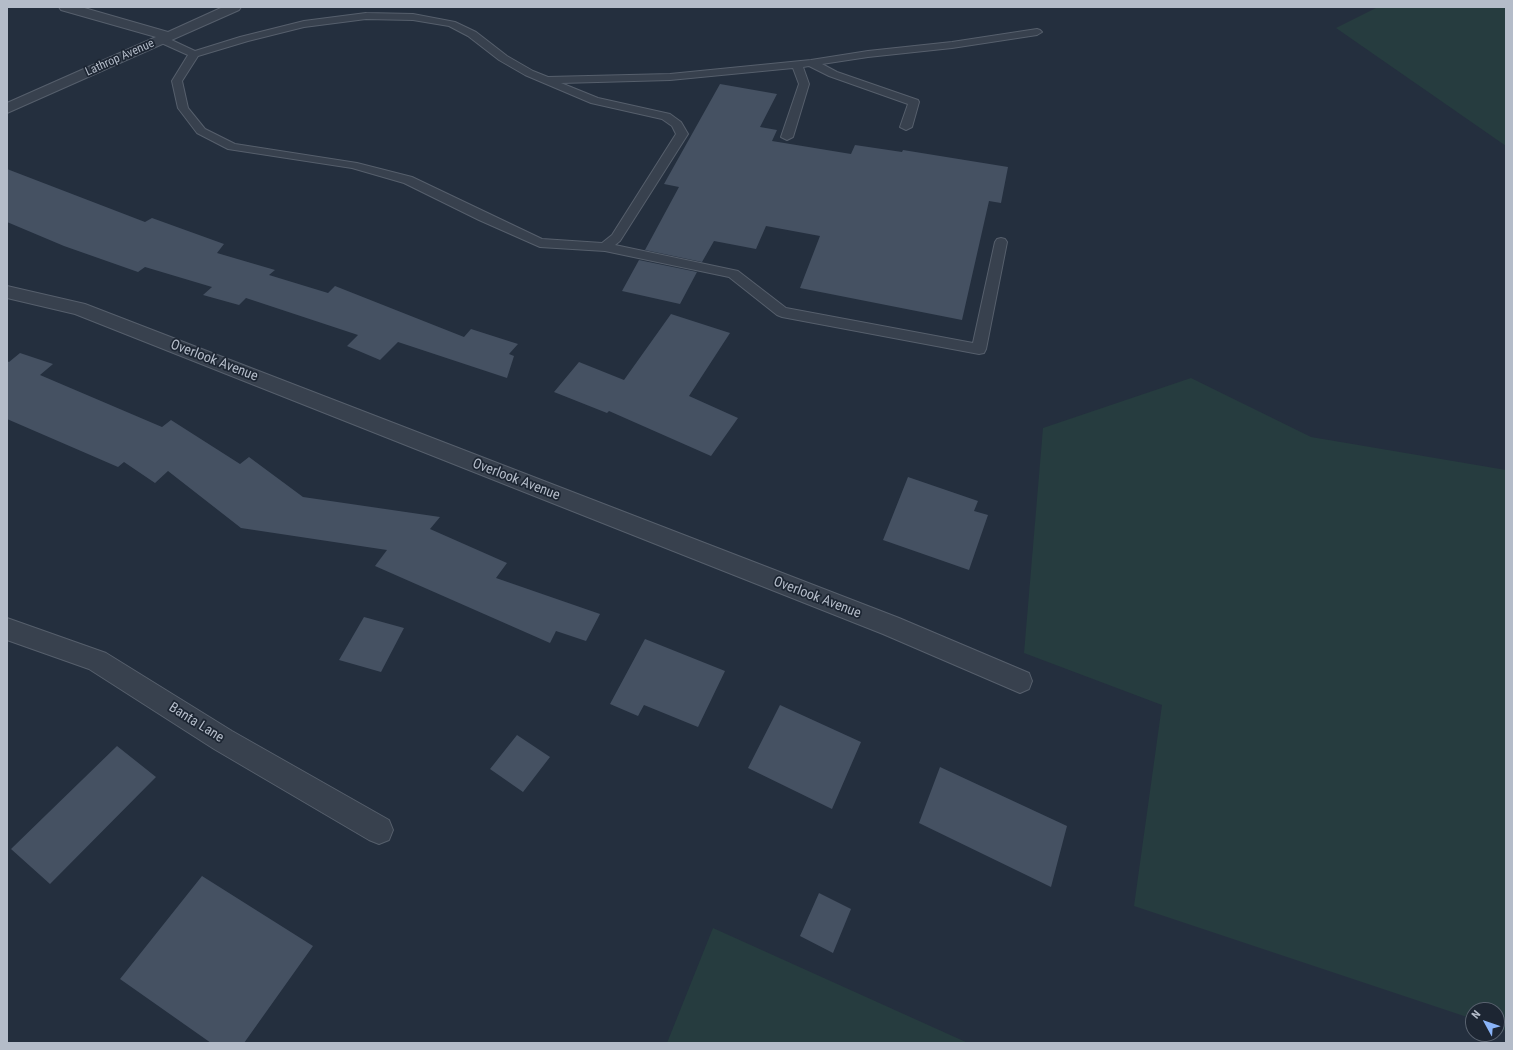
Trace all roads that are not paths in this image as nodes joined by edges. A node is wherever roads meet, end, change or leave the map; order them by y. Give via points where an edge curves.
1 (66, 7) edge
2 (234, 7) edge
3 (1037, 32) dead end
4 (165, 38) junction
5 (194, 54) junction
6 (811, 63) junction
7 (797, 64) junction
8 (548, 81) junction
9 (7, 109) edge
10 (906, 127) dead end
11 (787, 137) dead end
12 (1001, 242) dead end
13 (605, 247) junction
14 (7, 292) edge
15 (7, 629) edge
16 (1020, 680) dead end
17 (379, 830) dead end

1 - 4 street
2 - 4 street, Lathrop Avenue
3 - 6 lane
4 - 5 lane
4 - 9 street, Lathrop Avenue
5 - 8 lane via 244,38 312,23 366,16 413,17 440,21 463,29 503,58
5 - 13 lane via 177,80 183,108 201,132 232,147 353,165 408,180 540,243
6 - 7 lane
6 - 10 lane via 833,74 914,102
7 - 8 lane via 670,77
7 - 11 lane via 804,84
8 - 13 lane via 595,100 666,116 677,124 682,134 616,238
12 - 13 lane via 979,349 782,312 733,274
14 - 16 street, Overlook Avenue via 79,309 890,626
15 - 17 street, Banta Lane via 96,661 223,740

